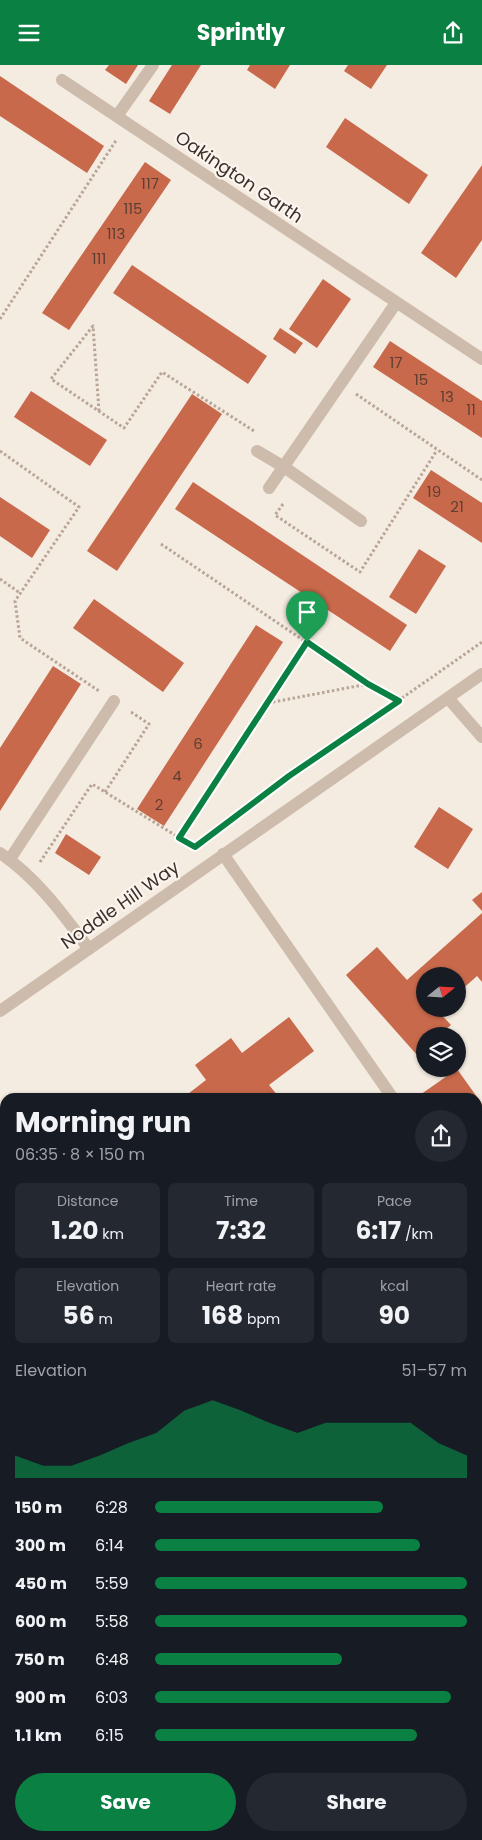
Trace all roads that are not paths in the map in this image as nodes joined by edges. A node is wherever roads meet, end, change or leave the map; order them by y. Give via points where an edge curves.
1 (153, 65) edge
2 (62, 80) dead end
3 (117, 117) junction
4 (396, 303) junction
5 (482, 359) edge
6 (257, 451) dead end
7 (284, 467) junction
8 (269, 488) dead end
9 (361, 521) dead end
10 (482, 673) edge
11 (448, 698) junction
12 (114, 701) road end
13 (482, 737) edge
14 (223, 854) junction
15 (5, 856) edge
16 (89, 949) junction
17 (0, 1011) edge
18 (389, 1093) edge

1 - 3 street
2 - 3 street, Oakington Garth
3 - 4 street, Oakington Garth
4 - 5 street, Oakington Garth
4 - 7 street
6 - 7 street
7 - 8 street
7 - 9 street
10 - 11 street, Noddle Hill Way
11 - 13 street
11 - 14 street, Noddle Hill Way
12 - 15 street
14 - 16 street, Noddle Hill Way
14 - 18 street
15 - 16 street via 46,893
16 - 17 street, Noddle Hill Way

